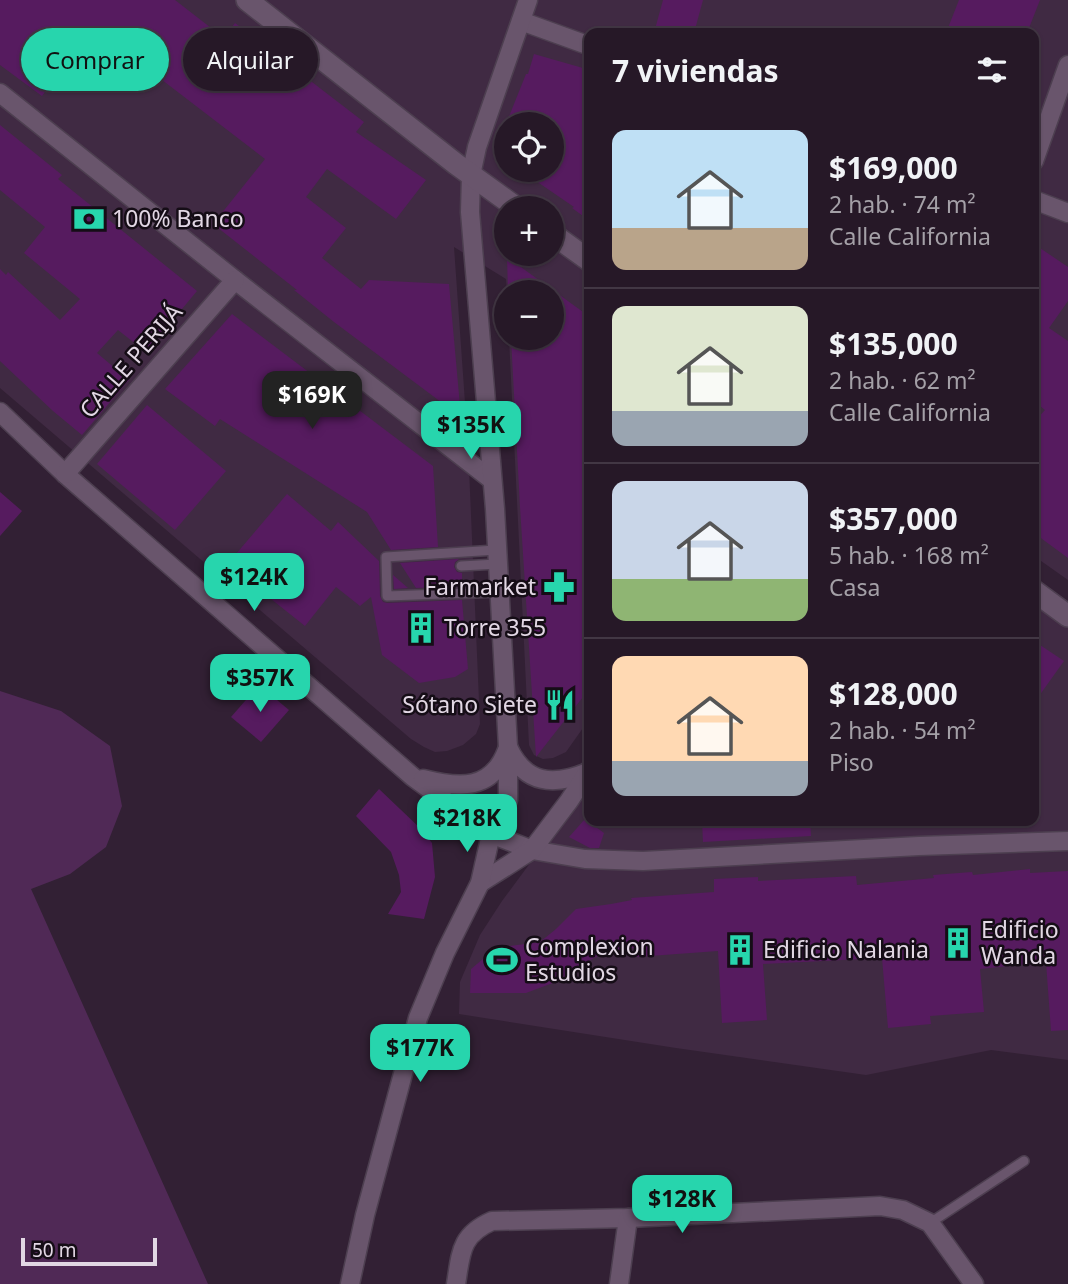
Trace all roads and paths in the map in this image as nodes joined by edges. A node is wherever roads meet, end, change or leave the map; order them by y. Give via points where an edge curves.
1 (247, 0) edge
2 (528, 0) edge
3 (521, 20) junction
4 (584, 44) edge
5 (1068, 65) edge
6 (0, 93) edge
7 (1039, 147) edge
8 (471, 175) junction
9 (500, 196) edge
10 (1039, 203) edge
11 (1068, 213) edge
12 (564, 242) edge
13 (584, 257) edge
14 (234, 280) junction
15 (0, 412) edge
16 (65, 474) junction
17 (492, 480) junction
18 (497, 557) junction
19 (461, 566) dead end
20 (499, 592) junction
21 (1039, 595) edge
22 (1068, 616) edge
23 (508, 747) junction
24 (584, 772) edge
25 (413, 777) junction
26 (584, 778) edge
27 (491, 834) junction
28 (1068, 841) edge
29 (532, 850) junction
30 (480, 883) junction
31 (1024, 1160) dead end
32 (628, 1218) junction
33 (930, 1223) junction
34 (350, 1284) edge
35 (456, 1284) edge
36 (619, 1284) edge
37 (974, 1284) edge

1 - 8 street
2 - 3 street
3 - 4 street
3 - 8 street
5 - 7 street
6 - 14 street
8 - 9 street
8 - 17 street via 470,212
10 - 11 street
12 - 13 street
14 - 16 street, CALLE PERIJÁ
14 - 17 street
15 - 16 street
16 - 25 street
17 - 18 street
18 - 19 lane
18 - 20 street
18 - 20 lane via 386,557 387,596
20 - 23 street
21 - 22 street
23 - 24 street via 517,763 534,777 558,781
23 - 25 street via 495,772 483,781 458,786
23 - 27 street via 508,800
25 - 27 street
26 - 29 street
27 - 29 street
27 - 30 street
28 - 29 street via 643,861 585,859
29 - 30 street
30 - 34 street via 418,1018
31 - 33 lane
32 - 33 street via 880,1206 903,1210
32 - 35 street via 492,1221 470,1234 462,1247
32 - 36 street
33 - 37 street

